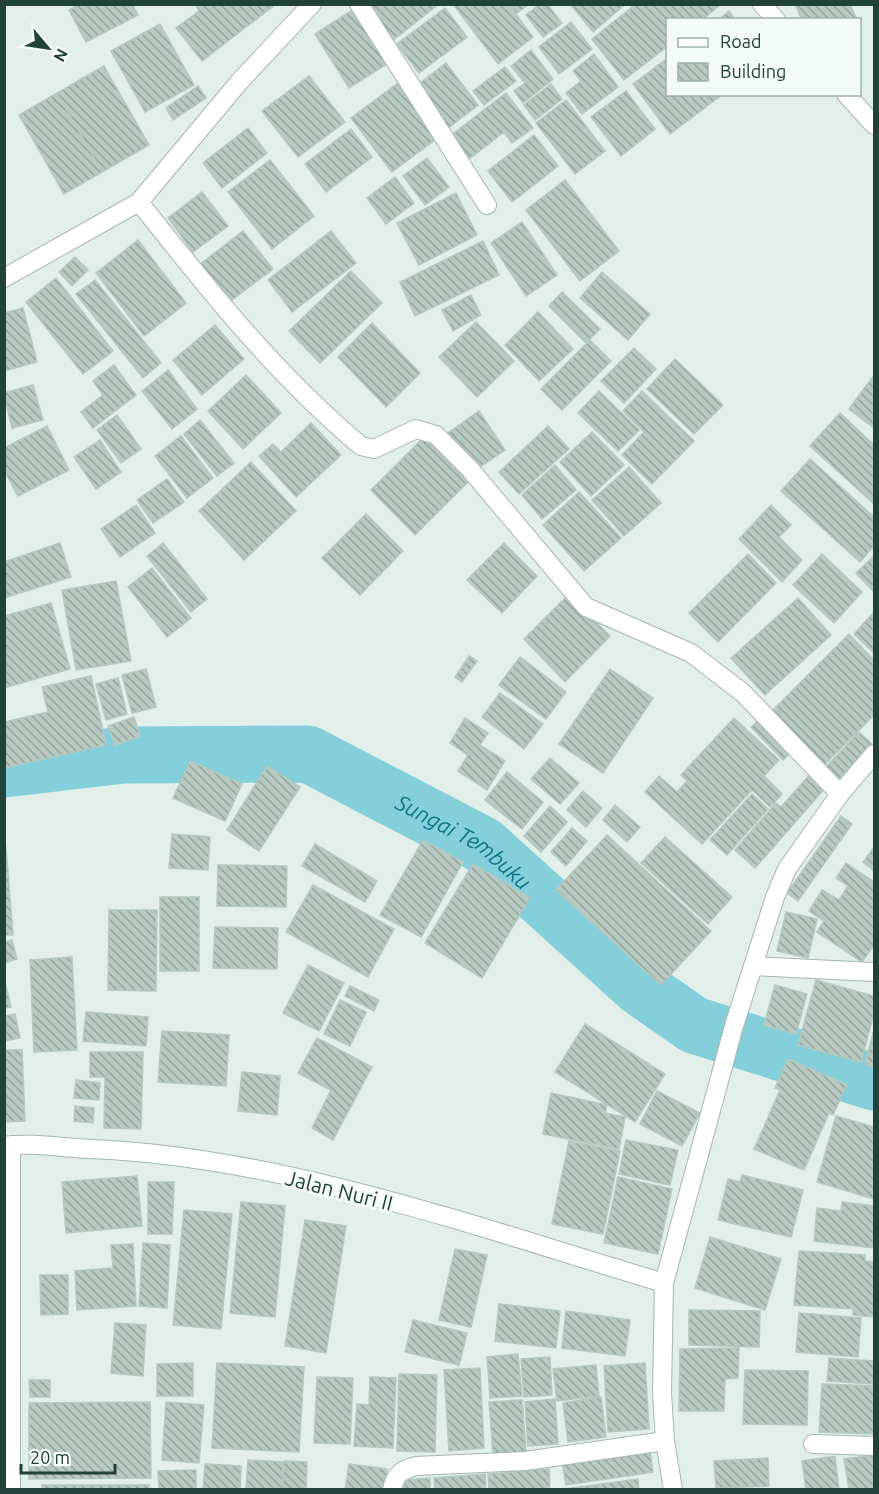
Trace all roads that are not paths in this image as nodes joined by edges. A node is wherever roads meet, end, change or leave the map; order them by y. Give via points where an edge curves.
1 (312, 4) edge
2 (359, 4) edge
3 (762, 4) edge
4 (774, 18) edge
5 (848, 96) edge
6 (874, 125) edge
7 (139, 202) junction
8 (487, 205) dead end
9 (4, 278) edge
10 (874, 754) edge
11 (840, 794) junction
12 (753, 966) junction
13 (874, 972) edge
14 (8, 1146) edge
15 (664, 1283) junction
16 (665, 1441) junction
17 (813, 1444) dead end
18 (874, 1446) edge
19 (11, 1490) edge
20 (392, 1490) edge
21 (673, 1490) edge

1 - 7 street via 240,81
2 - 8 street
3 - 4 street
5 - 6 street
7 - 9 street
7 - 11 street via 210,293 316,409 368,449 416,429 436,435 469,468 586,607 691,653 743,693
10 - 11 street
11 - 12 street via 787,869
12 - 13 street
12 - 15 street
14 - 15 street, Jalan Nuri II via 145,1151 343,1189
14 - 19 street
15 - 16 street
16 - 20 street via 525,1461 416,1466 395,1476
16 - 21 street
17 - 18 street

